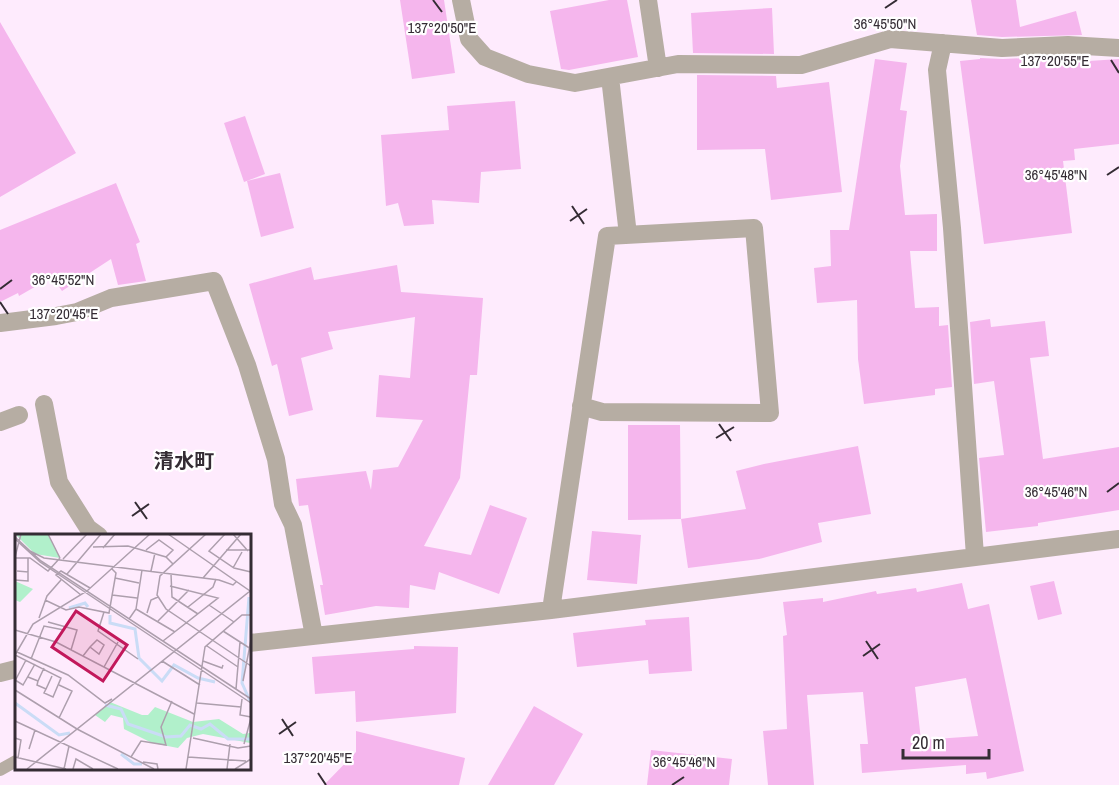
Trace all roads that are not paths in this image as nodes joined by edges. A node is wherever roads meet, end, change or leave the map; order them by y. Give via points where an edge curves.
1 (461, 0) edge
2 (648, 0) edge
3 (943, 43) junction
4 (1119, 48) edge
5 (658, 68) junction
6 (610, 76) junction
7 (628, 235) junction
8 (0, 323) edge
9 (44, 404) dead end
10 (581, 406) junction
11 (19, 415) dead end
12 (0, 422) edge
13 (96, 534) edge
14 (1119, 539) edge
15 (975, 556) junction
16 (550, 610) junction
17 (314, 636) junction
18 (250, 643) edge
19 (15, 669) edge
20 (0, 673) edge
21 (15, 762) edge
22 (0, 770) edge

1 - 6 street via 469,39 485,57 528,74 575,83
2 - 5 street
3 - 4 street via 1002,48
3 - 5 street via 890,39 801,65 678,64
3 - 15 street via 938,70
5 - 6 street
6 - 7 street
7 - 10 street via 607,236
7 - 10 street via 754,228 770,413 602,412
8 - 17 street via 77,312 111,298 214,281 247,365 276,459 282,504 293,525
9 - 13 street via 59,482 88,528
10 - 16 street
11 - 12 street
14 - 15 street
15 - 16 street
16 - 17 street
17 - 18 street
19 - 20 street
21 - 22 lane

